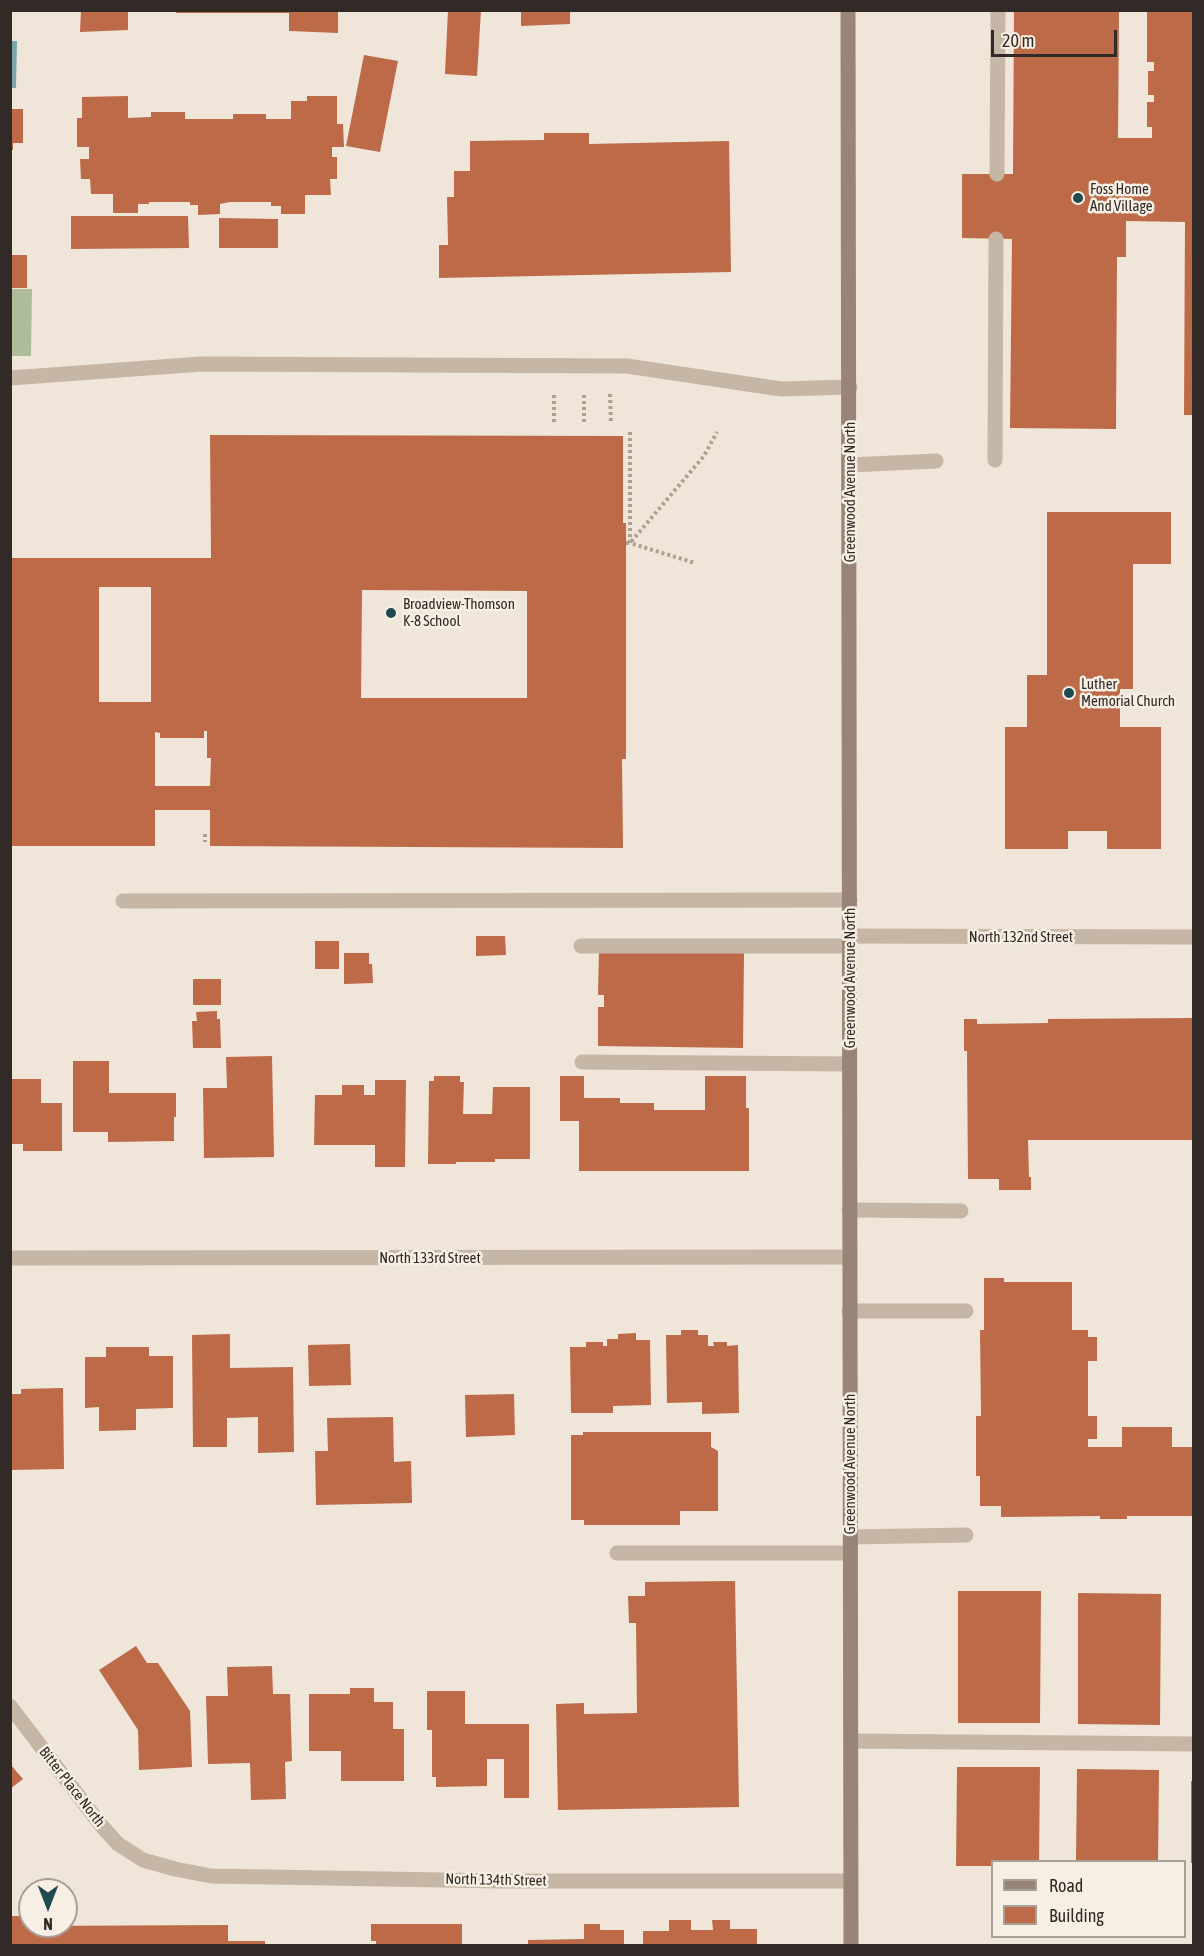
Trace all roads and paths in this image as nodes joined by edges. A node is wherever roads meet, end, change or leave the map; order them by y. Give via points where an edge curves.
1 (848, 10) edge
2 (998, 10) edge
3 (997, 174) dead end
4 (996, 239) dead end
5 (10, 378) edge
6 (850, 387) junction
7 (554, 390) dead end
8 (584, 390) dead end
9 (610, 390) dead end
10 (611, 423) dead end
11 (554, 424) dead end
12 (584, 424) dead end
13 (630, 432) dead end
14 (717, 432) dead end
15 (995, 460) dead end
16 (936, 461) dead end
17 (850, 465) junction
18 (628, 543) junction
19 (695, 563) dead end
20 (205, 834) dead end
21 (205, 842) dead end
22 (850, 900) junction
23 (123, 901) dead end
24 (1194, 937) edge
25 (850, 941) junction
26 (581, 946) dead end
27 (582, 1062) dead end
28 (850, 1064) junction
29 (849, 1210) junction
30 (961, 1211) dead end
31 (849, 1257) junction
32 (10, 1258) edge
33 (849, 1311) junction
34 (966, 1311) dead end
35 (966, 1535) dead end
36 (850, 1537) junction
37 (617, 1553) dead end
38 (850, 1554) junction
39 (10, 1706) edge
40 (851, 1741) junction
41 (1194, 1744) edge
42 (143, 1860) joint
43 (851, 1881) junction
44 (851, 1946) edge

1 - 6 main road, Greenwood Avenue North
2 - 3 street
4 - 15 street
5 - 6 street via 201,363 627,366 781,389
6 - 17 main road, Greenwood Avenue North
7 - 11 path
8 - 12 path
9 - 10 path
13 - 18 path
14 - 18 path via 704,456
16 - 17 street
17 - 22 main road, Greenwood Avenue North
18 - 19 path
20 - 21 path
22 - 23 street
22 - 25 main road, Greenwood Avenue North
24 - 25 street, North 132nd Street
25 - 26 street, North 132nd Street
25 - 28 main road, Greenwood Avenue North
27 - 28 street
28 - 29 main road, Greenwood Avenue North
29 - 30 street
29 - 31 main road, Greenwood Avenue North
31 - 32 street, North 133rd Street
31 - 33 main road, Greenwood Avenue North
33 - 34 street
33 - 36 main road, Greenwood Avenue North
35 - 36 street
36 - 38 main road, Greenwood Avenue North
37 - 38 street
38 - 40 main road, Greenwood Avenue North
39 - 42 street, Bitter Place North via 100,1824 118,1844
40 - 41 street
40 - 43 main road, Greenwood Avenue North
42 - 43 street, North 134th Street via 212,1876
43 - 44 main road, Greenwood Avenue North

